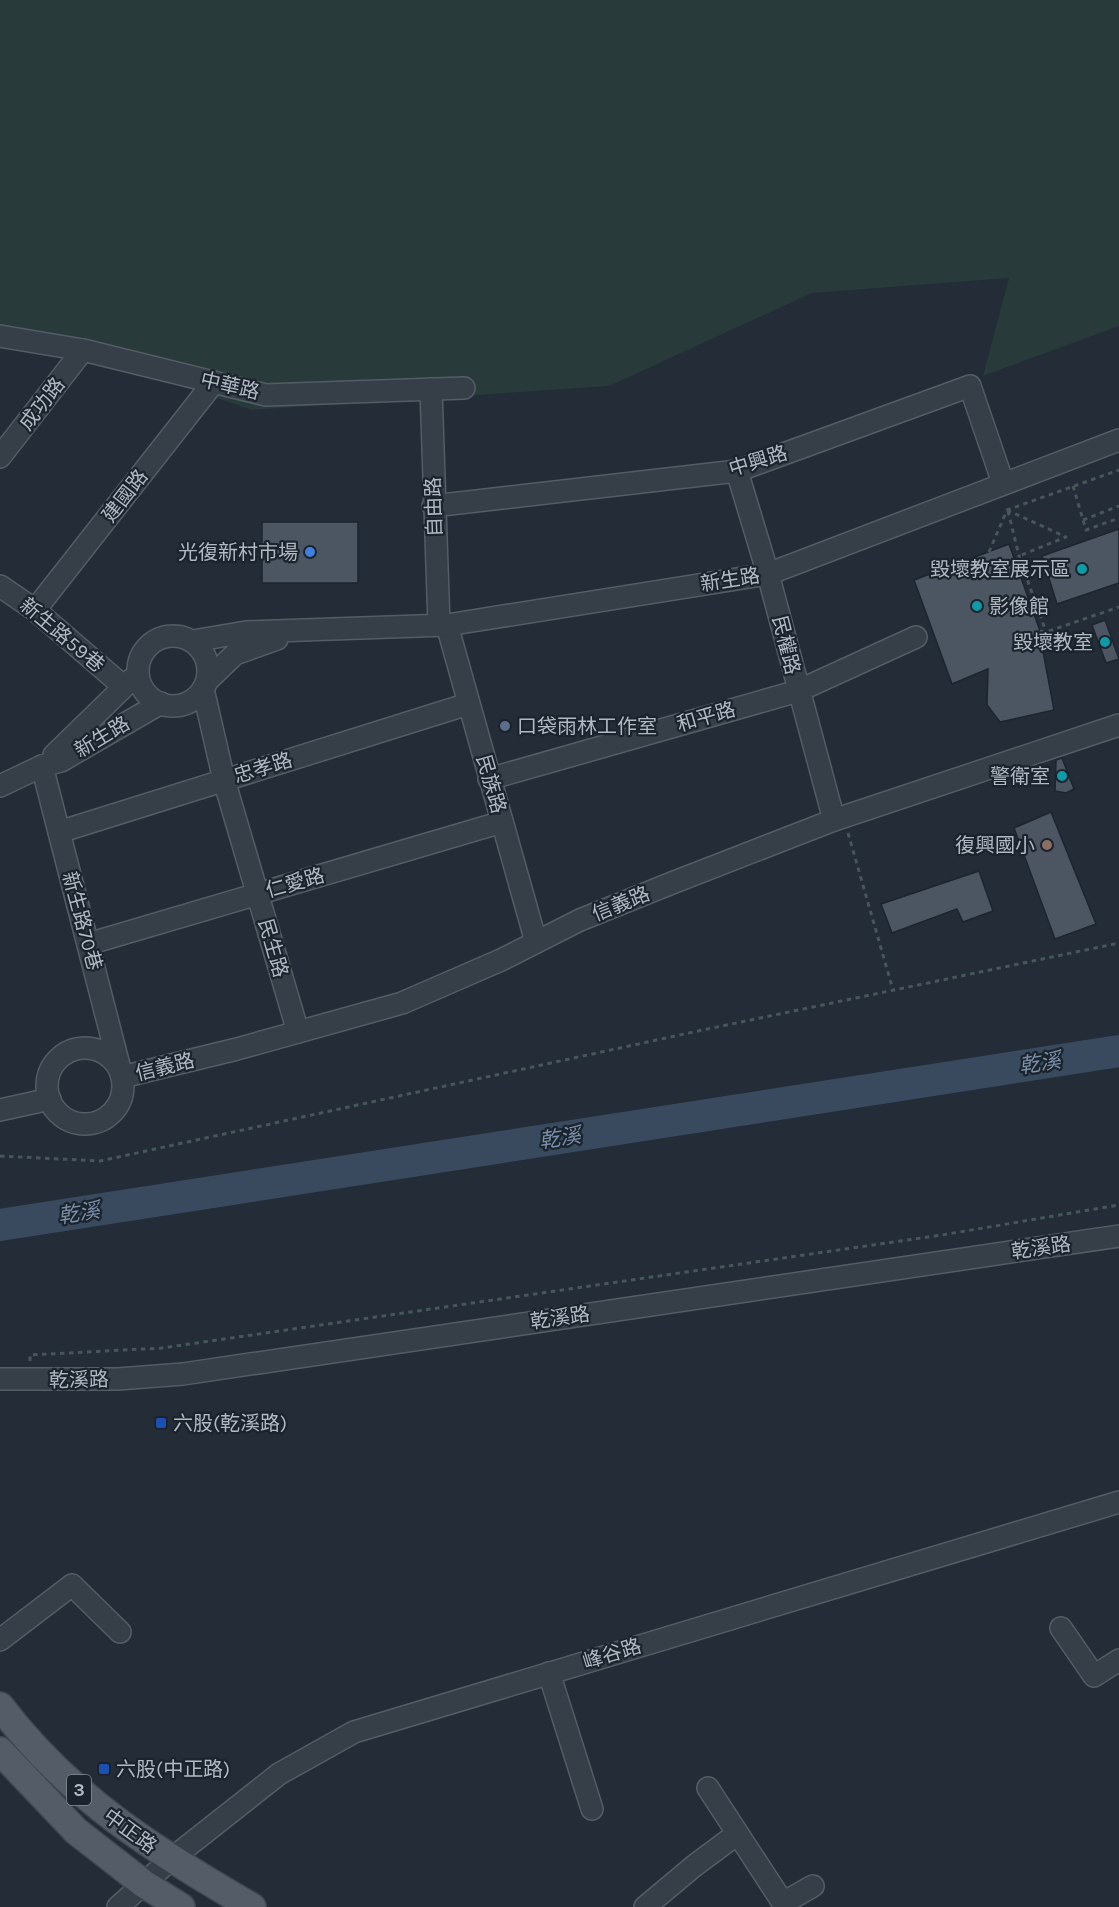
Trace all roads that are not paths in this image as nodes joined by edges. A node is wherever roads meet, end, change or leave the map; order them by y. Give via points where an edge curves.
1 (0, 336) edge
2 (83, 351) junction
3 (214, 382) junction
4 (464, 388) dead end
5 (431, 389) junction
6 (1119, 440) edge
7 (0, 457) edge
8 (737, 471) junction
9 (1003, 483) junction
10 (433, 506) junction
11 (768, 574) junction
12 (0, 586) edge
13 (35, 610) junction
14 (443, 625) junction
15 (319, 631) junction
16 (916, 638) dead end
17 (193, 641) junction
18 (131, 680) junction
19 (206, 685) junction
20 (798, 691) junction
21 (160, 704) junction
22 (468, 704) junction
23 (1119, 725) edge
24 (42, 766) junction
25 (489, 779) junction
26 (224, 780) junction
27 (0, 786) edge
28 (838, 819) junction
29 (502, 822) junction
30 (59, 832) junction
31 (258, 894) junction
32 (536, 942) junction
33 (88, 944) junction
34 (298, 1032) junction
35 (122, 1077) junction
36 (50, 1099) junction
37 (0, 1110) edge
38 (1119, 1236) edge
39 (0, 1379) edge
40 (1119, 1502) edge
41 (1061, 1628) dead end
42 (120, 1632) dead end
43 (0, 1640) edge
44 (1119, 1660) edge
45 (549, 1673) junction
46 (0, 1706) edge
47 (0, 1751) edge
48 (708, 1788) dead end
49 (592, 1809) dead end
50 (737, 1834) junction
51 (170, 1860) junction
52 (144, 1884) junction
53 (813, 1886) dead end
54 (118, 1907) edge
55 (181, 1907) edge
56 (252, 1907) edge
57 (645, 1907) edge

1 - 2 street, 中華路
2 - 3 street, 中華路
2 - 7 street, 成功路
3 - 5 street, 中華路 via 266,395
3 - 13 street, 建國路
4 - 5 street, 中華路
5 - 10 street, 自由路
6 - 9 street, 新生路
8 - 9 street, 中興路 via 970,386
8 - 10 street, 中興路
8 - 11 street, 民權路
9 - 11 street, 新生路
10 - 14 street, 自由路
11 - 14 street, 新生路
11 - 20 street, 民權路
12 - 13 street, 新生路59巷
13 - 18 street, 新生路59巷
14 - 15 street, 新生路
14 - 22 street, 民族路
15 - 17 street, 新生路 via 246,632
15 - 19 street, 新生路 via 246,649 230,658
16 - 20 street, 和平路
17 - 18 street, 新生路 via 172,635 161,638 144,652
17 - 19 street via 207,658
18 - 21 street
18 - 24 street, 新生路
19 - 21 street, 新生路 via 188,703
19 - 26 street, 民生路
20 - 25 street, 和平路
20 - 28 street, 民權路
21 - 24 street, 新生路 via 61,762
22 - 25 street, 民族路
22 - 26 street, 忠孝路
23 - 28 street, 信義路
24 - 27 street, 新生路
24 - 30 street, 新生路70巷
25 - 29 street, 民族路
26 - 30 street, 忠孝路
26 - 31 street, 民生路
28 - 32 street, 信義路 via 590,915
29 - 31 street, 仁愛路
29 - 32 street, 民族路
30 - 33 street, 新生路70巷
31 - 33 street, 仁愛路
31 - 34 street, 民生路
32 - 34 street, 信義路 via 402,1003
33 - 35 street, 新生路70巷
34 - 35 street, 信義路
35 - 36 street, 信義路 via 121,1096 112,1112 90,1124 66,1119
35 - 36 street, 信義路 via 118,1066 104,1054 88,1048 75,1050 64,1054 49,1074
36 - 37 street
38 - 39 street, 乾溪路 via 183,1374 118,1379
40 - 45 street, 峰谷路
41 - 44 street via 1094,1676
42 - 43 street via 72,1585
45 - 49 street
45 - 51 street, 峰谷路 via 354,1732 279,1774
46 - 51 main road, 中正路 / 3 via 93,1805
47 - 52 main road, 中正路 / 3 via 76,1831
48 - 50 street
50 - 53 street via 783,1903
50 - 57 street
51 - 52 street, 峰谷路
51 - 56 main road, 中正路 / 3
52 - 54 street, 峰谷路
52 - 55 main road, 中正路 / 3

